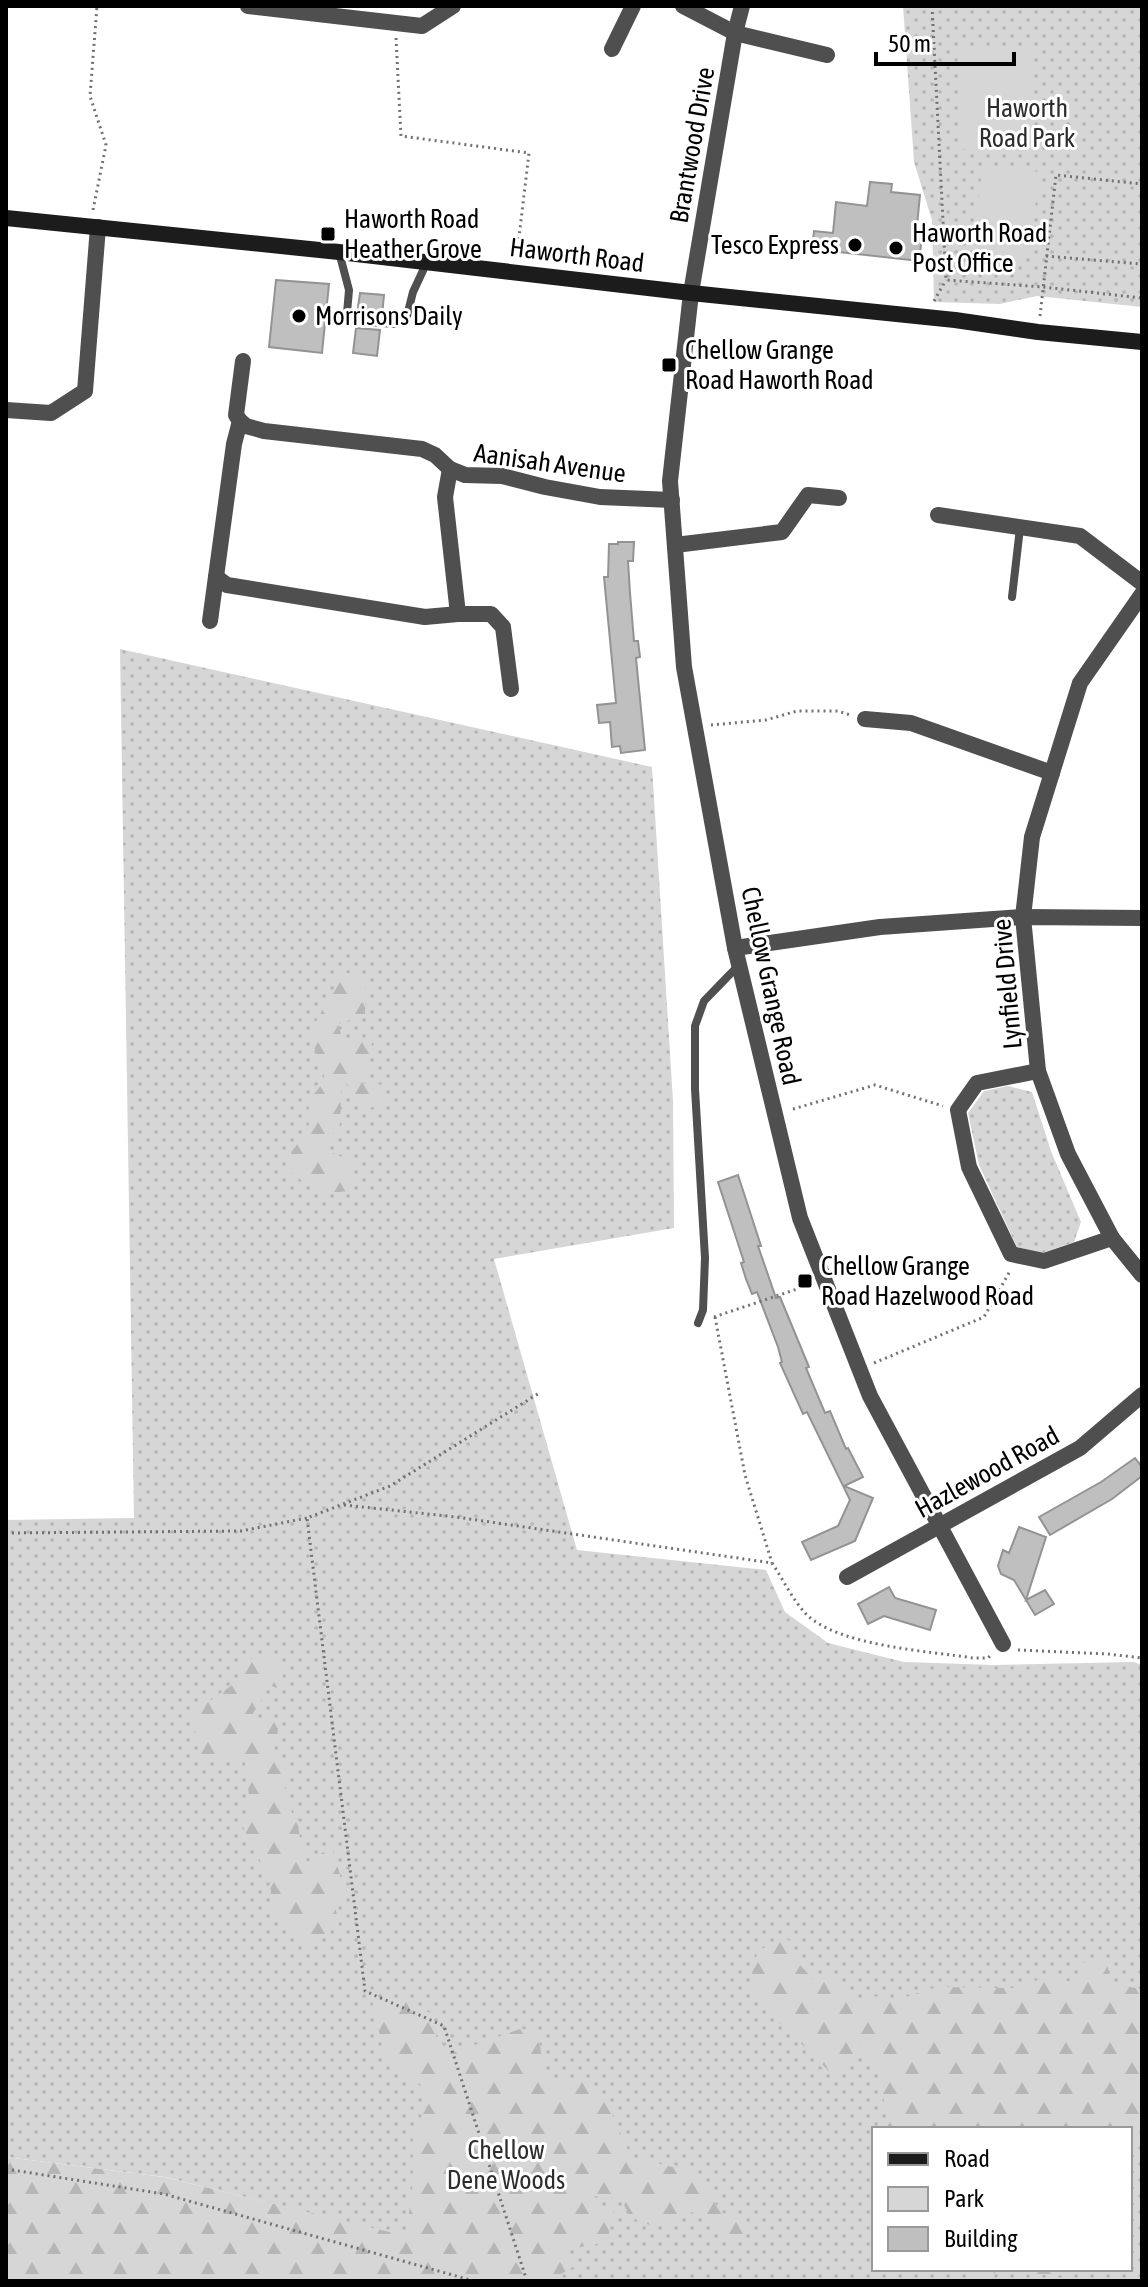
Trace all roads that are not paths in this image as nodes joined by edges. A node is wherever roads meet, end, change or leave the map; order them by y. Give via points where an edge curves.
1 (248, 6) edge
2 (453, 6) edge
3 (633, 6) edge
4 (683, 6) edge
5 (742, 6) edge
6 (735, 33) junction
7 (612, 49) dead end
8 (827, 55) dead end
9 (6, 218) edge
10 (94, 226) junction
11 (339, 252) junction
12 (427, 261) junction
13 (691, 293) junction
14 (1142, 342) edge
15 (243, 361) dead end
16 (6, 410) edge
17 (240, 421) junction
18 (450, 469) junction
19 (839, 498) dead end
20 (672, 500) junction
21 (938, 515) dead end
22 (1020, 527) junction
23 (675, 545) junction
24 (216, 577) junction
25 (1142, 583) edge
26 (1142, 594) edge
27 (1012, 597) dead end
28 (458, 614) junction
29 (210, 621) dead end
30 (511, 689) dead end
31 (865, 719) road end
32 (1052, 773) junction
33 (1023, 917) junction
34 (1142, 918) edge
35 (735, 948) junction
36 (739, 965) junction
37 (1038, 1071) junction
38 (1112, 1238) junction
39 (1142, 1275) edge
40 (698, 1323) road end
41 (1142, 1395) edge
42 (940, 1525) junction
43 (847, 1577) dead end
44 (1003, 1644) road end

1 - 2 street via 422,26
3 - 7 street
4 - 6 street
5 - 6 street, Brantwood Drive
6 - 8 street
6 - 13 street, Brantwood Drive
9 - 10 main road, Haworth Road
10 - 11 main road, Haworth Road
10 - 16 street via 85,391 51,413
11 - 12 main road, Haworth Road
11 - 12 lane via 352,321 406,320
12 - 13 main road, Haworth Road
13 - 14 main road, Haworth Road
13 - 20 street, Chellow Grange Road
15 - 17 street via 236,415
17 - 18 street, Aanisah Avenue via 264,431 422,449
17 - 24 street
18 - 20 street, Aanisah Avenue via 589,496
18 - 28 street via 445,497
19 - 23 street via 808,495 782,532
20 - 23 street, Chellow Grange Road
21 - 22 street
22 - 25 street via 1080,536
22 - 27 lane
23 - 35 street, Chellow Grange Road via 684,667
24 - 28 street via 227,585 425,617
24 - 29 street
26 - 32 street, Lynfield Drive via 1080,683
28 - 30 street via 491,614 503,627
31 - 32 street via 911,723
32 - 33 street, Lynfield Drive via 1032,837
33 - 34 street
33 - 35 street via 880,927
33 - 37 street, Lynfield Drive
35 - 36 street, Chellow Grange Road
36 - 40 lane via 704,1001 695,1026 705,1258
36 - 42 street, Chellow Grange Road via 800,1218 870,1396
37 - 38 street, Lynfield Drive via 1068,1154
37 - 38 street via 977,1083 958,1110 969,1167 1011,1254 1044,1261
38 - 39 street, Lynfield Drive
41 - 42 street, Hazlewood Road via 1080,1448
42 - 43 street, Hazlewood Road
42 - 44 street, Chellow Grange Road

